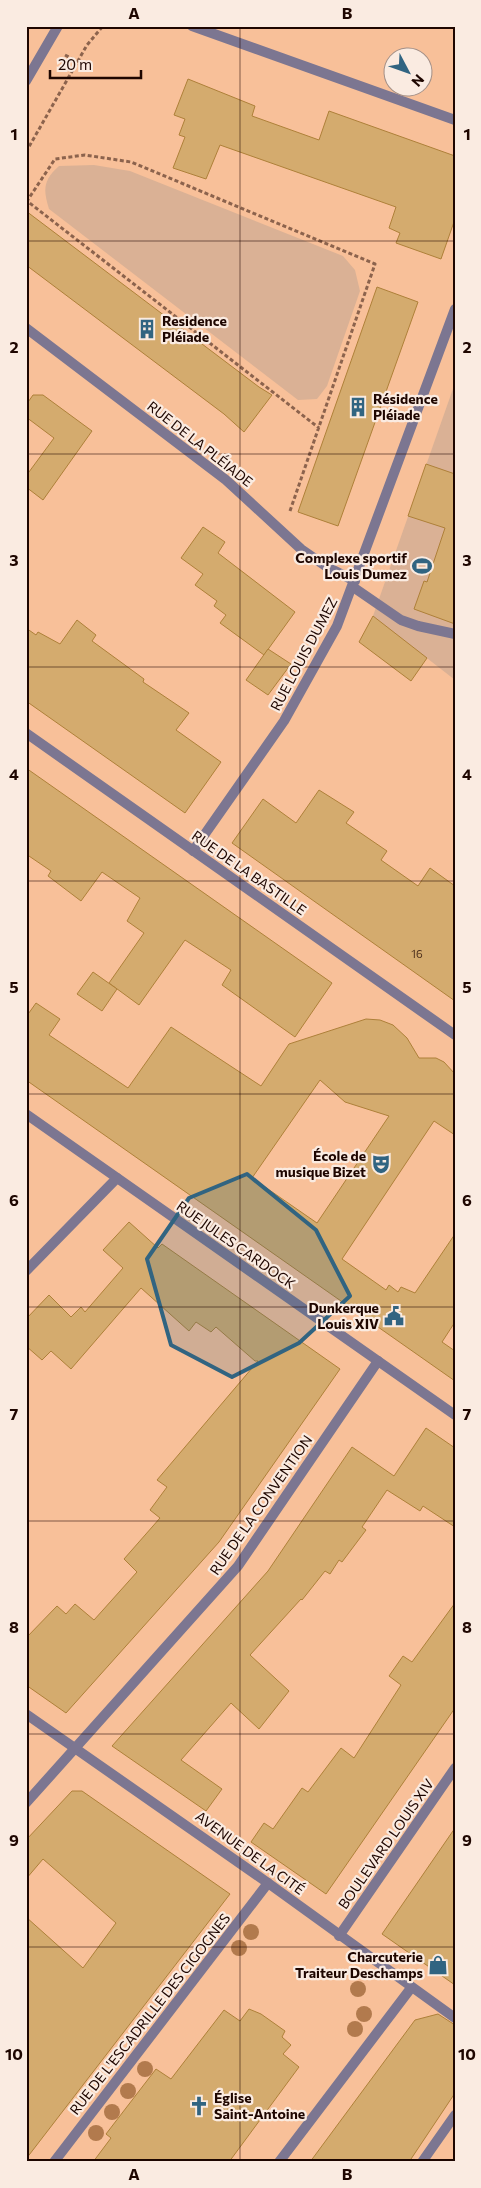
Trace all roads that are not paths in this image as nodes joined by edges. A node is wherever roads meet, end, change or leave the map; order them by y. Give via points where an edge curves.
1 (58, 26) edge
2 (192, 26) edge
3 (26, 81) edge
4 (455, 120) edge
5 (455, 309) edge
6 (26, 328) edge
7 (354, 584) junction
8 (455, 634) edge
9 (26, 733) edge
10 (193, 851) junction
11 (455, 1036) edge
12 (26, 1114) edge
13 (117, 1178) junction
14 (26, 1271) edge
15 (378, 1361) junction
16 (455, 1415) edge
17 (26, 1714) edge
18 (75, 1747) junction
19 (455, 1768) edge
20 (26, 1803) edge
21 (268, 1883) junction
22 (339, 1936) junction
23 (411, 1988) junction
24 (455, 2018) edge
25 (455, 2115) edge
26 (54, 2162) edge
27 (279, 2162) edge
28 (422, 2162) edge

1 - 3 street
2 - 4 street
5 - 7 street, RUE LOUIS DUMEZ
6 - 7 street, RUE DE LA PLÉIADE via 226,480 301,549
7 - 8 street, RUE DE LA PLÉIADE via 402,620
7 - 10 street, RUE LOUIS DUMEZ via 337,626 284,721
9 - 10 street, RUE DE LA BASTILLE
10 - 11 street, RUE DE LA BASTILLE
12 - 13 street, RUE JULES CARDOCK
13 - 14 street
13 - 15 street, RUE JULES CARDOCK
15 - 16 street, RUE JULES CARDOCK
15 - 18 street, RUE DE LA CONVENTION via 238,1566
17 - 18 street, AVENUE DE LA CITÉ
18 - 20 street, RUE DE LA CONVENTION
18 - 21 street, AVENUE DE LA CITÉ
19 - 22 street, BOULEVARD LOUIS XIV
21 - 22 street, AVENUE DE LA CITÉ
21 - 26 street, RUE DE L'ESCADRILLE DES CIGOGNES
22 - 23 street, AVENUE DE LA CITÉ
23 - 24 street, AVENUE DE LA CITÉ
23 - 27 street
25 - 28 street

